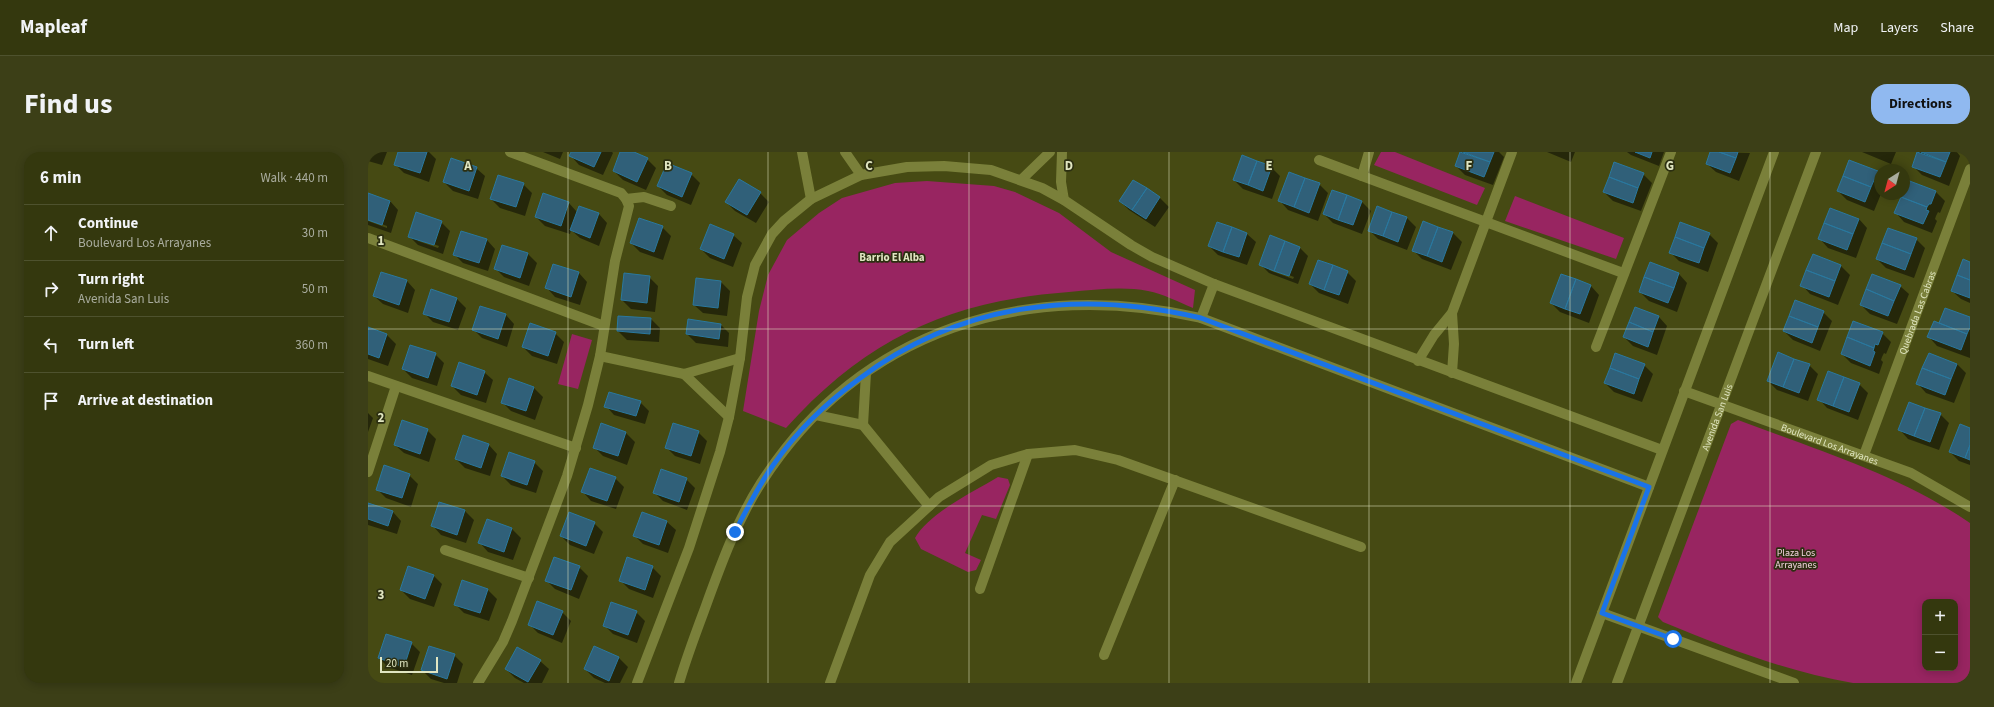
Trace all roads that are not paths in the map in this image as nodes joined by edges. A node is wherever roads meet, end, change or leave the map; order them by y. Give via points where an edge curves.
1 (510, 152) edge
2 (802, 152) edge
3 (845, 152) edge
4 (1050, 152) edge
5 (1062, 152) edge
6 (1369, 152) edge
7 (1512, 152) edge
8 (1670, 152) edge
9 (1774, 152) edge
10 (1816, 152) edge
11 (1320, 160) dead end
12 (1970, 170) edge
13 (861, 176) junction
14 (1362, 176) junction
15 (1021, 180) junction
16 (626, 199) junction
17 (811, 199) junction
18 (1064, 200) junction
19 (671, 206) dead end
20 (1486, 222) junction
21 (368, 238) edge
22 (1623, 273) junction
23 (1214, 284) junction
24 (1452, 313) junction
25 (1201, 318) junction
26 (604, 326) junction
27 (1596, 348) dead end
28 (600, 356) junction
29 (740, 358) junction
30 (1418, 361) junction
31 (866, 373) junction
32 (1452, 373) junction
33 (684, 374) junction
34 (368, 376) edge
35 (396, 386) junction
36 (1684, 391) junction
37 (1722, 404) junction
38 (816, 415) junction
39 (729, 417) junction
40 (863, 426) junction
41 (576, 448) junction
42 (1662, 450) junction
43 (1028, 454) junction
44 (1864, 455) junction
45 (368, 472) edge
46 (1175, 480) junction
47 (1649, 487) junction
48 (929, 506) junction
49 (1970, 507) edge
50 (1361, 547) dead end
51 (445, 550) dead end
52 (529, 578) junction
53 (980, 589) dead end
54 (1602, 613) junction
55 (1638, 627) junction
56 (1104, 655) dead end
57 (1766, 679) edge
58 (478, 683) edge
59 (637, 683) edge
60 (679, 683) edge
61 (830, 683) edge
62 (1576, 683) edge
63 (1617, 683) edge
64 (1794, 683) edge

1 - 16 street via 616,191
2 - 17 street
3 - 13 street
4 - 15 street
5 - 18 street via 1061,182
6 - 14 street
7 - 20 street
8 - 22 street
9 - 36 street
10 - 37 street, Avenida San Luis
11 - 14 street
12 - 44 street, Quebrada Las Cabras
13 - 15 street via 907,167 944,166 991,170
13 - 17 street
14 - 20 street
15 - 18 street
16 - 19 street via 644,197
16 - 26 street via 628,211 615,261
17 - 29 street via 772,234 755,264 747,297
18 - 23 street via 1136,248
20 - 22 street
20 - 24 street
21 - 26 street
22 - 27 street
23 - 25 street
23 - 30 street
24 - 30 street
24 - 32 street
25 - 31 street via 1170,311 1108,304 1044,306 1010,311 979,318 942,331 908,347
25 - 47 street
26 - 28 street
28 - 33 street
28 - 41 street
29 - 33 street
29 - 39 street
30 - 32 street
31 - 38 street
31 - 40 street
32 - 42 street
33 - 39 street
34 - 35 street
35 - 41 street
35 - 45 street
36 - 37 street, Boulevard Los Arrayanes
36 - 42 street
37 - 44 street, Boulevard Los Arrayanes
37 - 55 street, Avenida San Luis
38 - 40 street
38 - 60 street via 774,464 747,508 722,561
39 - 59 street via 689,548
40 - 48 street
41 - 52 street
42 - 47 street
43 - 46 street via 1075,450 1118,460
43 - 48 street via 991,465
43 - 53 street
44 - 49 street, Boulevard Los Arrayanes via 1917,476
46 - 50 street
46 - 56 street
47 - 54 street
48 - 61 street via 890,542 870,574
51 - 52 street
52 - 58 street via 503,642
54 - 55 street
54 - 62 street
55 - 57 street
55 - 63 street, Avenida San Luis
57 - 64 street

